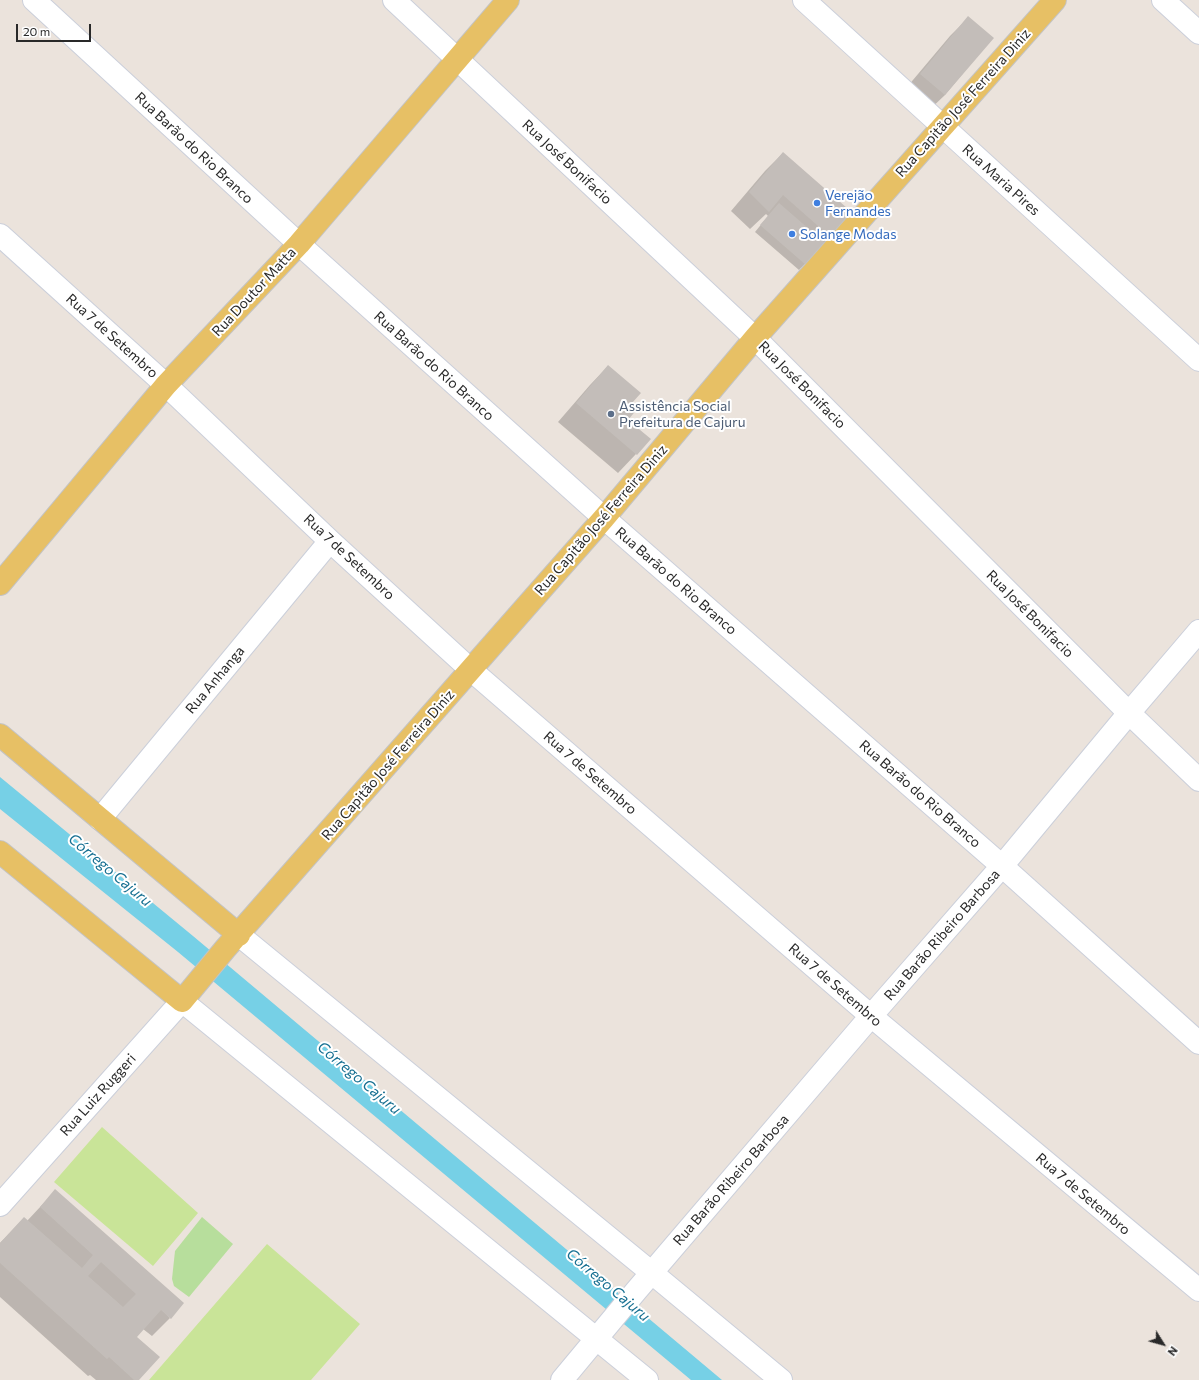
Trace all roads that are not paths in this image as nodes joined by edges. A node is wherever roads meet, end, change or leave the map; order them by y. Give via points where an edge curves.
1 (34, 0) edge
2 (394, 0) edge
3 (508, 0) edge
4 (804, 0) edge
5 (1055, 0) edge
6 (1163, 0) edge
7 (1199, 33) edge
8 (457, 59) junction
9 (942, 126) junction
10 (0, 234) edge
11 (298, 244) junction
12 (755, 338) junction
13 (1199, 360) edge
14 (166, 385) junction
15 (604, 518) junction
16 (330, 541) junction
17 (0, 584) edge
18 (1199, 632) edge
19 (471, 670) junction
20 (1129, 713) junction
21 (0, 735) edge
22 (1199, 780) edge
23 (100, 819) junction
24 (0, 852) edge
25 (1002, 866) junction
26 (232, 942) junction
27 (189, 993) junction
28 (871, 1016) junction
29 (1199, 1043) edge
30 (0, 1205) edge
31 (652, 1273) junction
32 (1199, 1290) edge
33 (602, 1332) junction
34 (562, 1380) edge
35 (647, 1380) edge
36 (781, 1380) edge

1 - 11 street, Rua Barão do Rio Branco
2 - 8 street, Rua José Bonifacio
3 - 8 main road, Rua Doutor Matta
4 - 9 street, Rua Maria Pires
5 - 9 main road, Rua Capitão José Ferreira Diniz
6 - 7 street
8 - 11 main road, Rua Doutor Matta
8 - 12 street, Rua José Bonifacio
9 - 12 main road, Rua Capitão José Ferreira Diniz
9 - 13 street, Rua Maria Pires
10 - 14 street, Rua 7 de Setembro
11 - 14 main road, Rua Doutor Matta
11 - 15 street, Rua Barão do Rio Branco
12 - 15 main road, Rua Capitão José Ferreira Diniz
12 - 20 street, Rua José Bonifacio
14 - 16 street, Rua 7 de Setembro
14 - 17 main road, Rua Doutor Matta
15 - 19 main road, Rua Capitão José Ferreira Diniz
15 - 25 street, Rua Barão do Rio Branco
16 - 19 street, Rua 7 de Setembro
16 - 23 street, Rua Anhanga
18 - 20 street, Rua Barão Ribeiro Barbosa
19 - 26 main road, Rua Capitão José Ferreira Diniz
19 - 28 street, Rua 7 de Setembro
20 - 22 street, Rua José Bonifacio
20 - 25 street, Rua Barão Ribeiro Barbosa
21 - 23 main road
23 - 26 main road
24 - 27 main road
25 - 28 street, Rua Barão Ribeiro Barbosa
25 - 29 street, Rua Barão do Rio Branco
26 - 27 main road, Rua Capitão José Ferreira Diniz
26 - 31 street
27 - 30 street, Rua Luiz Ruggeri
27 - 33 street
28 - 31 street, Rua Barão Ribeiro Barbosa
28 - 32 street, Rua 7 de Setembro
31 - 33 street, Rua Barão Ribeiro Barbosa
31 - 36 street
33 - 34 street, Rua Barão Ribeiro Barbosa
33 - 35 street

